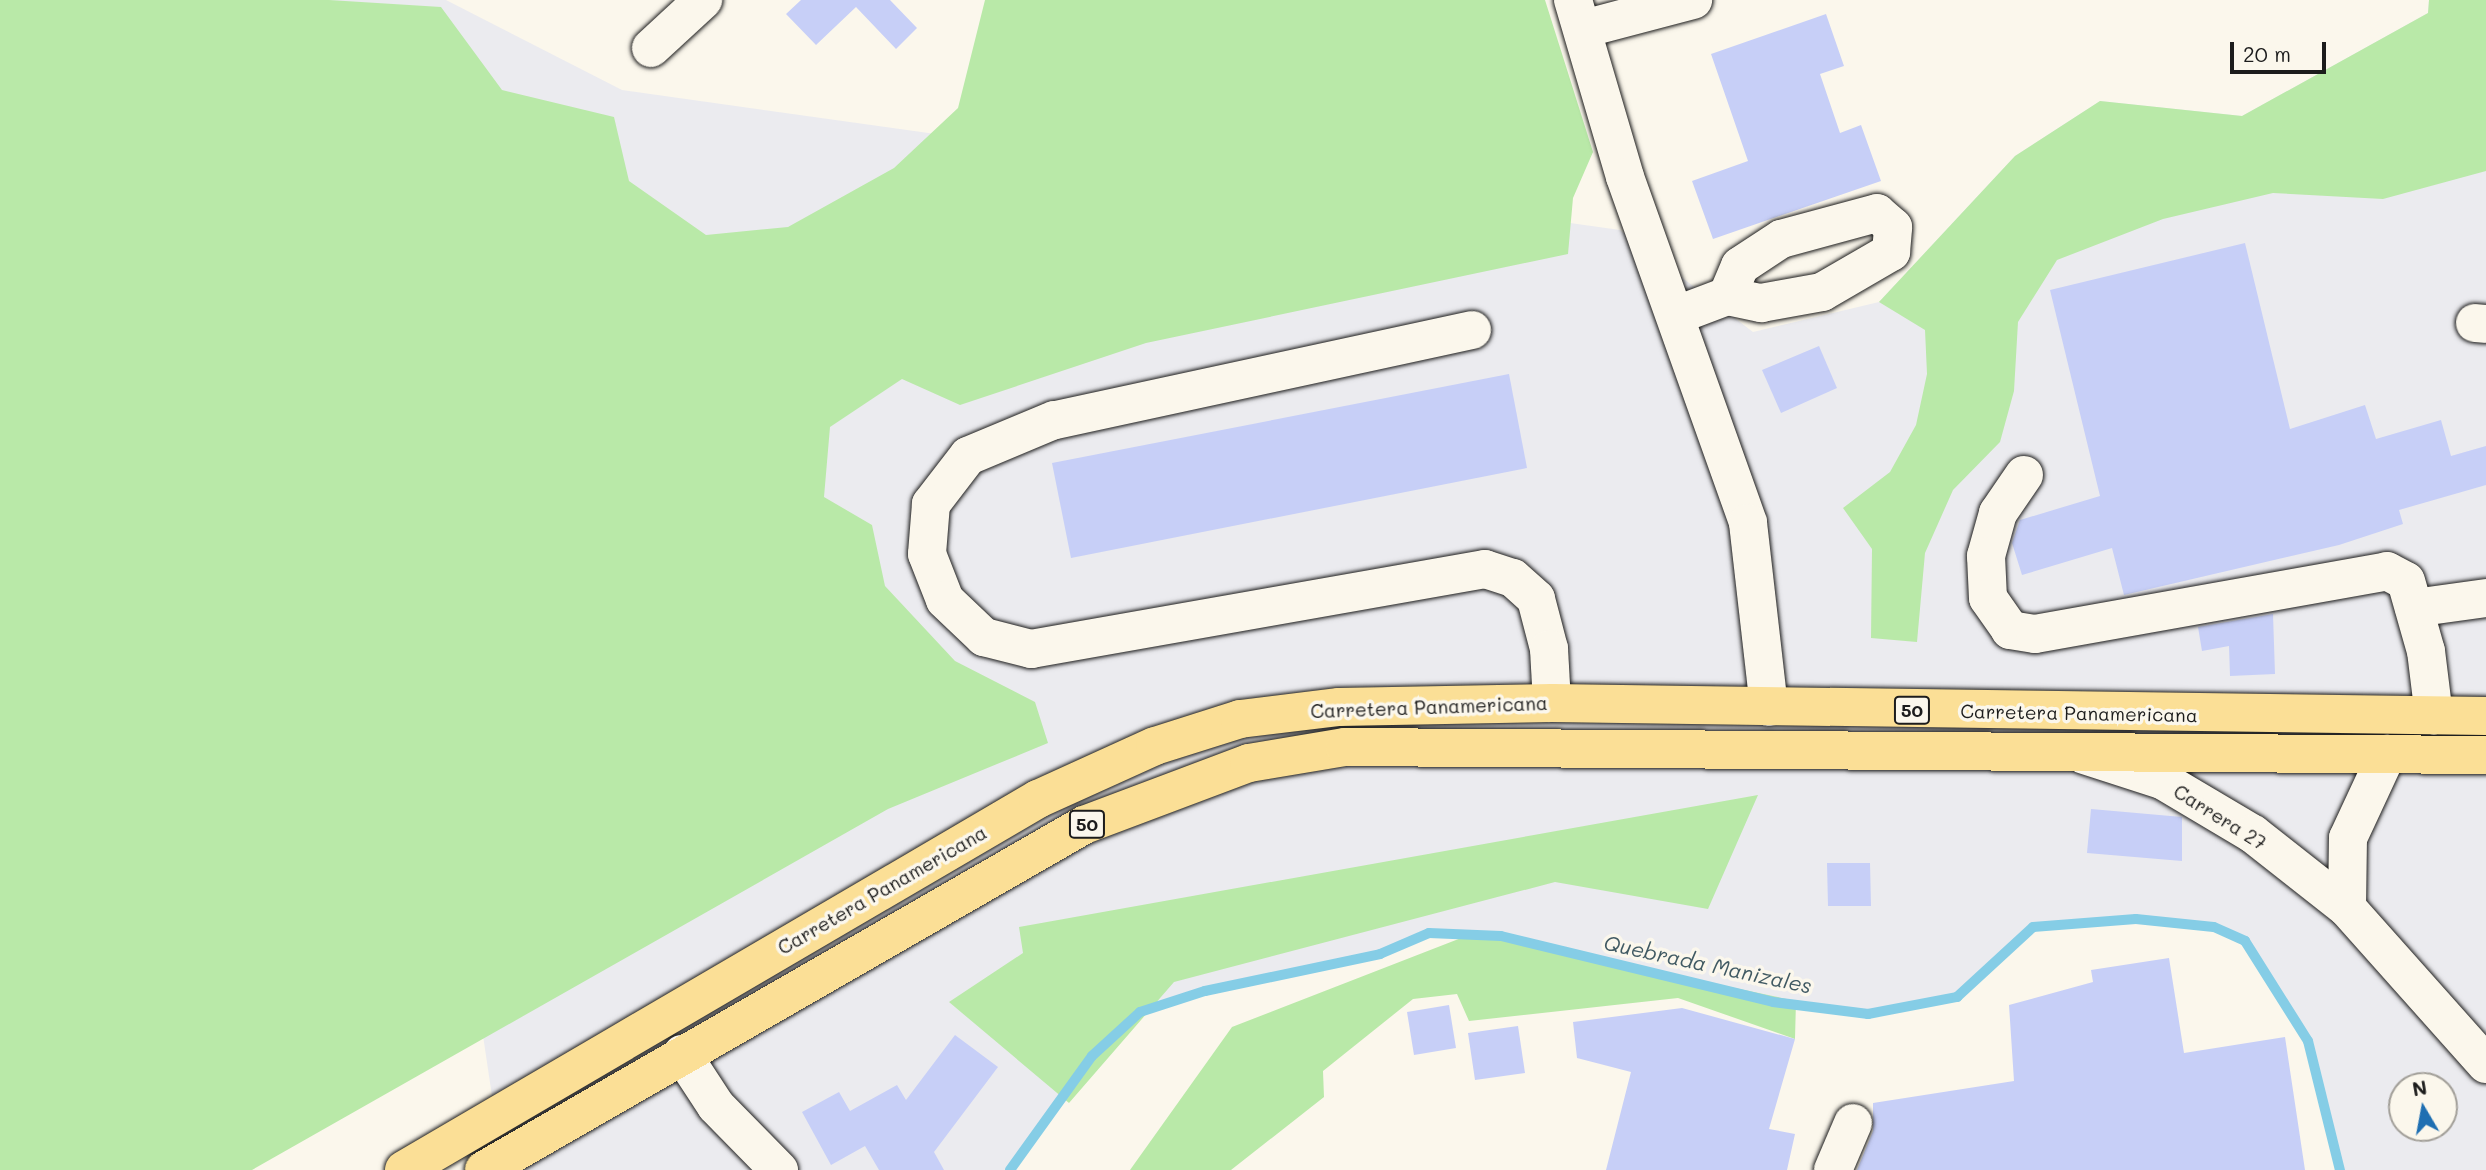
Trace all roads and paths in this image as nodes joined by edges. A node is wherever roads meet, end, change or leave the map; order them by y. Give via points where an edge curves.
1 (703, 0) edge
2 (1693, 0) edge
3 (1578, 14) edge
4 (651, 48) dead end
5 (1727, 296) dead end
6 (1677, 315) junction
7 (1472, 330) dead end
8 (2024, 475) dead end
9 (2486, 598) edge
10 (2414, 608) junction
11 (1552, 704) junction
12 (1769, 707) junction
13 (2434, 716) junction
14 (2486, 716) edge
15 (2078, 753) junction
16 (2387, 754) junction
17 (2486, 755) edge
18 (2347, 908) junction
19 (682, 1054) junction
20 (2486, 1064) edge
21 (1853, 1123) dead end
22 (404, 1170) edge
23 (484, 1170) edge
24 (779, 1170) edge
25 (1833, 1170) edge

1 - 4 street
2 - 3 street
3 - 6 street via 1625,177
5 - 6 street
6 - 12 street via 1748,523
7 - 11 street via 1054,420 968,456 931,504 927,554 945,600 984,637 1031,649 1485,569 1513,578 1536,599 1549,649
8 - 10 street via 1997,513 1986,556 1988,597 2010,630 2035,634 2386,571 2406,581
9 - 10 street
10 - 13 street
11 - 12 highway, Carretera Panamericana / 50
11 - 22 highway, Carretera Panamericana / 50 via 1339,706 1240,719 1155,747 1038,799
12 - 13 highway, Carretera Panamericana / 50
13 - 14 highway, Carretera Panamericana / 50
15 - 16 highway, Carretera Panamericana / 50
15 - 18 street, Carrera 27 via 2162,780 2204,803
15 - 19 highway, Carretera Panamericana / 50 via 1345,747 1249,764 1084,825
16 - 17 highway, Carretera Panamericana / 50
16 - 18 street via 2348,838
18 - 20 street, Carrera 27
19 - 23 highway, Carretera Panamericana / 50
19 - 24 street via 716,1106
21 - 25 street

